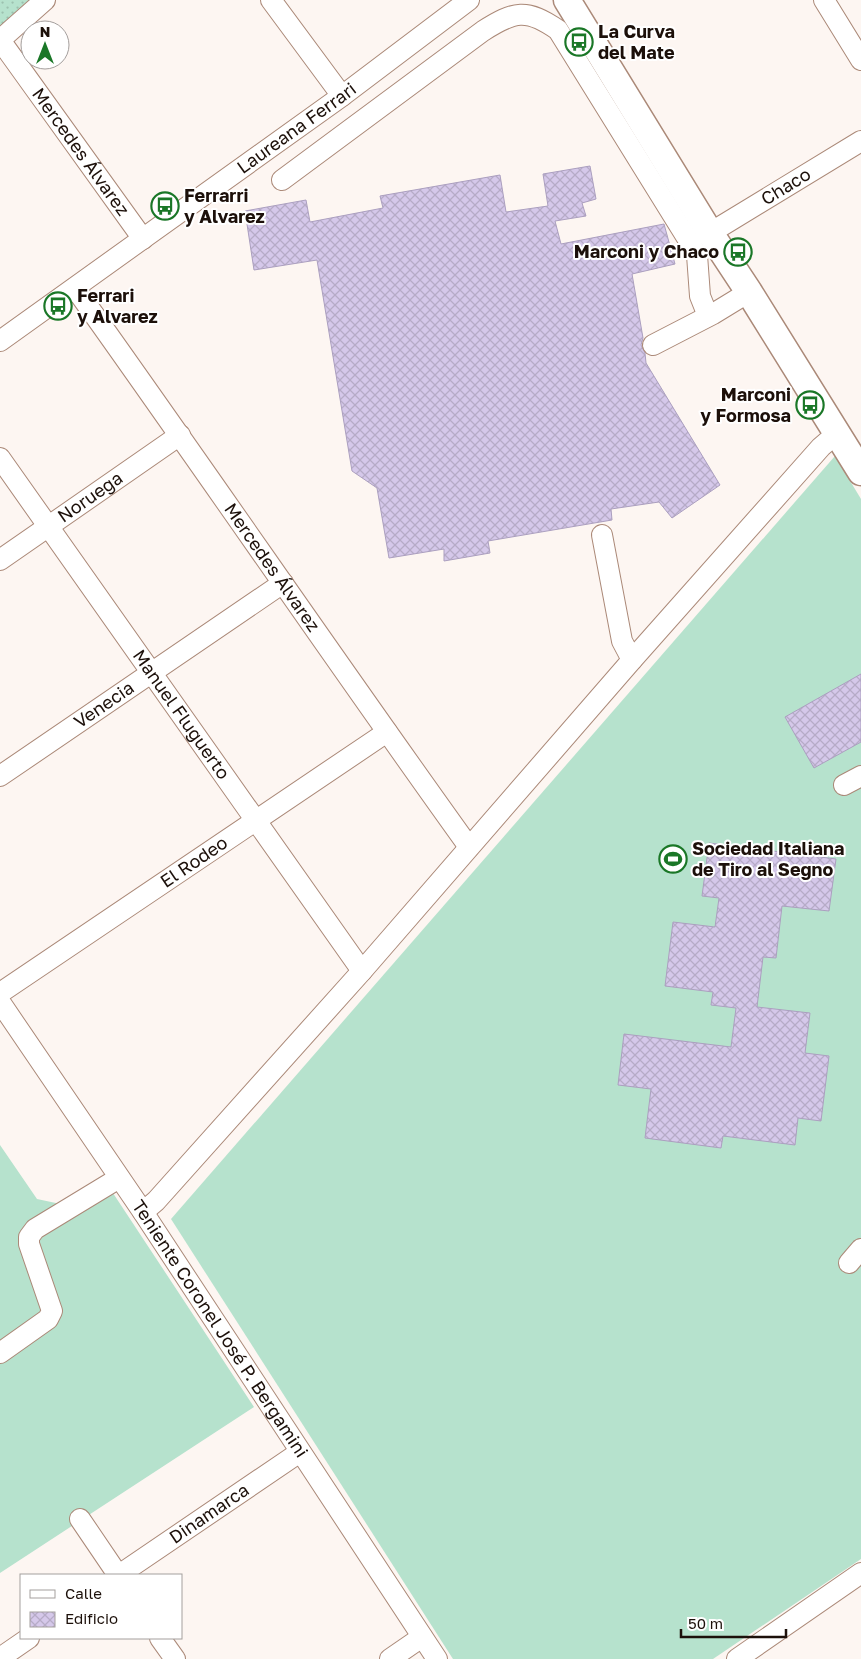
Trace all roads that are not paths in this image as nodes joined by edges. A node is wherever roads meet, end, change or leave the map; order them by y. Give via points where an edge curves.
1 (45, 0) edge
2 (271, 0) edge
3 (469, 0) edge
4 (567, 0) edge
5 (824, 0) edge
6 (0, 40) edge
7 (861, 60) edge
8 (342, 96) junction
9 (861, 141) edge
10 (282, 180) dead end
11 (710, 233) junction
12 (143, 239) junction
13 (75, 288) junction
14 (749, 292) junction
15 (708, 316) junction
16 (0, 341) edge
17 (653, 345) dead end
18 (180, 435) junction
19 (839, 436) junction
20 (0, 458) edge
21 (861, 472) edge
22 (48, 527) junction
23 (602, 535) dead end
24 (0, 560) edge
25 (283, 583) junction
26 (632, 660) junction
27 (152, 674) junction
28 (386, 732) junction
29 (0, 776) edge
30 (255, 821) junction
31 (469, 847) junction
32 (362, 971) junction
33 (0, 993) edge
34 (0, 1002) edge
35 (119, 1178) junction
36 (142, 1212) junction
37 (0, 1353) edge
38 (300, 1452) junction
39 (80, 1519) dead end
40 (861, 1573) edge
41 (118, 1574) edge
42 (120, 1574) edge
43 (422, 1637) junction
44 (28, 1639) edge
45 (161, 1639) edge
46 (0, 1658) edge
47 (175, 1659) edge
48 (390, 1659) edge
49 (437, 1659) edge
50 (736, 1659) edge

1 - 6 street
2 - 8 street
3 - 8 street, Laureana Ferrari
4 - 11 main road
5 - 7 street
6 - 12 street, Mercedes Álvarez
8 - 12 street, Laureana Ferrari
9 - 11 street, Chaco
10 - 15 street via 501,20 516,15 532,15 558,30 692,246 697,255 700,296
11 - 14 main road
12 - 13 street, Laureana Ferrari
13 - 16 street, Laureana Ferrari
13 - 18 street, Mercedes Álvarez
14 - 15 street
14 - 19 main road
15 - 17 street
18 - 22 street, Noruega
18 - 25 street, Mercedes Álvarez
19 - 21 main road
19 - 26 street via 821,446
20 - 22 street, Manuel Fluguerto
22 - 24 street, Noruega
22 - 27 street, Manuel Fluguerto
23 - 26 street via 622,641
25 - 27 street, Venecia
25 - 28 street, Mercedes Álvarez
26 - 31 street
27 - 29 street, Venecia
27 - 30 street, Manuel Fluguerto
28 - 30 street, El Rodeo
28 - 31 street, Mercedes Álvarez
30 - 32 street, Manuel Fluguerto
30 - 33 street, El Rodeo
31 - 32 street
32 - 36 street via 156,1201
34 - 35 street, Teniente Coronel José P. Bergamini
35 - 36 street, Teniente Coronel José P. Bergamini
35 - 37 street via 35,1229 28,1237 52,1311 48,1319
36 - 38 street, Teniente Coronel José P. Bergamini
38 - 42 street, Dinamarca
38 - 43 street, Teniente Coronel José P. Bergamini
39 - 41 street
40 - 50 street
43 - 48 street
43 - 49 street, Teniente Coronel José P. Bergamini
44 - 46 street
45 - 47 street

